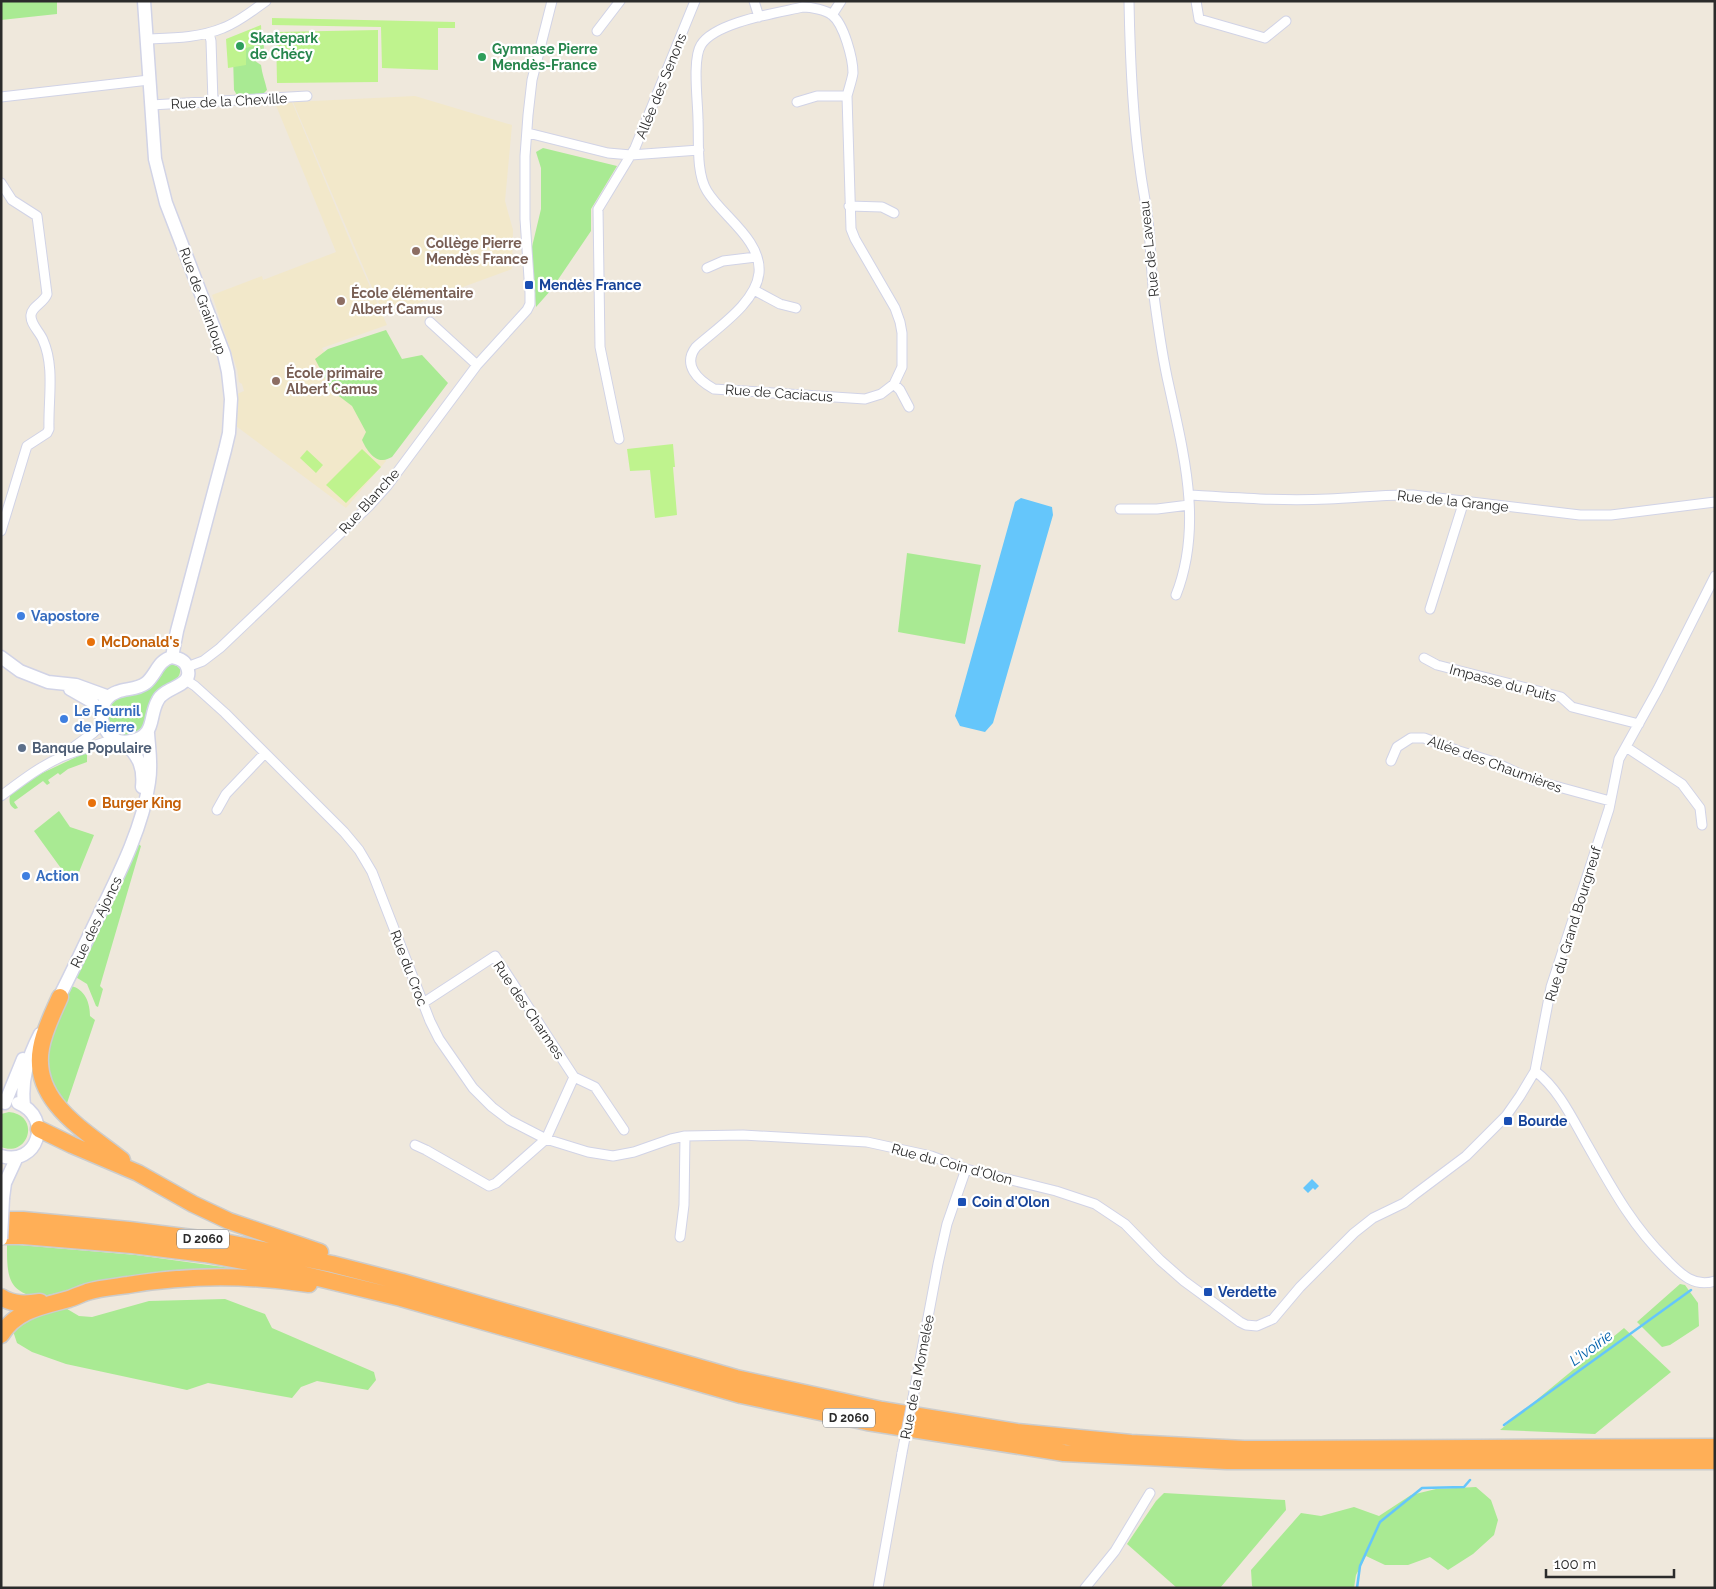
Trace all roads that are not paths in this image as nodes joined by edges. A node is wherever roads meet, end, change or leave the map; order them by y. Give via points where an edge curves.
1 (144, 1) edge
2 (266, 1) edge
3 (552, 1) edge
4 (620, 1) edge
5 (695, 1) edge
6 (754, 1) edge
7 (841, 1) edge
8 (1129, 1) edge
9 (1196, 1) edge
10 (832, 15) junction
11 (759, 17) junction
12 (1286, 20) dead end
13 (597, 31) dead end
14 (209, 33) junction
15 (146, 39) junction
16 (149, 80) junction
17 (307, 96) dead end
18 (847, 96) junction
19 (1, 98) edge
20 (213, 102) junction
21 (797, 102) dead end
22 (151, 105) junction
23 (528, 133) junction
24 (699, 150) junction
25 (631, 155) junction
26 (1, 182) edge
27 (849, 206) junction
28 (894, 212) dead end
29 (756, 257) junction
30 (707, 268) dead end
31 (754, 290) junction
32 (796, 308) dead end
33 (430, 322) dead end
34 (476, 365) junction
35 (894, 384) junction
36 (909, 407) dead end
37 (619, 439) dead end
38 (1189, 495) junction
39 (1464, 501) junction
40 (1715, 502) edge
41 (1189, 504) junction
42 (1120, 509) dead end
43 (1, 531) edge
44 (1715, 576) edge
45 (1176, 595) dead end
46 (1430, 609) dead end
47 (1, 657) edge
48 (172, 657) junction
49 (1424, 658) dead end
50 (187, 667) junction
51 (186, 680) junction
52 (62, 684) junction
53 (109, 697) junction
54 (101, 719) junction
55 (1639, 724) junction
56 (148, 732) junction
57 (119, 741) junction
58 (1626, 747) junction
59 (264, 753) junction
60 (62, 757) junction
61 (1391, 761) dead end
62 (1, 796) edge
63 (1610, 801) junction
64 (217, 810) dead end
65 (1702, 825) dead end
66 (60, 997) junction
67 (423, 1003) junction
68 (1535, 1071) junction
69 (574, 1078) junction
70 (3, 1104) edge
71 (24, 1106) junction
72 (39, 1129) junction
73 (624, 1130) dead end
74 (685, 1136) junction
75 (546, 1139) junction
76 (414, 1145) dead end
77 (1, 1156) edge
78 (16, 1157) junction
79 (966, 1169) junction
80 (138, 1172) junction
81 (1, 1220) edge
82 (1, 1237) edge
83 (680, 1237) dead end
84 (1715, 1281) edge
85 (402, 1282) junction
86 (86, 1292) junction
87 (1, 1297) edge
88 (462, 1315) junction
89 (1262, 1324) joint
90 (1, 1335) edge
91 (1715, 1447) edge
92 (1715, 1462) edge
93 (1150, 1493) dead end
94 (878, 1588) edge
95 (1085, 1588) edge

1 - 15 street, Rue de Grainloup
2 - 14 street via 236,21
3 - 23 street via 532,80
4 - 13 street
5 - 25 street, Allée des Senons
6 - 11 street
7 - 10 street
8 - 38 street, Rue de Laveau via 1134,114 1153,286
9 - 12 street via 1199,19 1265,38
10 - 11 street via 803,7
10 - 18 street via 843,32 851,56 853,76
11 - 24 street via 713,32 700,45 696,67
14 - 15 street
14 - 20 street
15 - 16 street, Rue de Grainloup
16 - 19 street
16 - 22 street, Rue de Grainloup
17 - 20 street, Rue de la Cheville
18 - 21 street via 816,96
18 - 27 street
20 - 22 street, Rue de la Cheville
22 - 48 street, Rue de Grainloup via 161,188 220,342 228,372 230,399 225,450
23 - 25 street, Allée des Senons via 608,153
23 - 34 street, Rue Blanche via 525,189 530,304
24 - 25 street
24 - 29 street via 703,184 744,234
25 - 37 street via 598,209 600,347
26 - 43 street via 12,200 37,216 47,294 31,318 43,339 50,369 49,429 27,446
27 - 28 street via 882,207
27 - 35 street via 854,239 900,322 902,367
29 - 30 street via 723,261
29 - 31 street via 759,272
31 - 32 street via 780,304
31 - 35 street, Rue de Caciacus via 692,353 692,368 706,384 725,390 866,399 881,394
33 - 34 street
34 - 50 street, Rue Blanche via 369,506 220,648 203,661
35 - 36 street
38 - 39 street, Rue de la Grange via 1274,500 1398,494
38 - 41 street, Rue de Laveau
39 - 40 street, Rue de la Grange via 1580,516 1611,516
39 - 46 street
41 - 42 street via 1157,509
41 - 45 street, Rue de Laveau via 1190,538 1183,577
44 - 55 street, Rue du Grand Bourgneuf
47 - 52 street via 20,671
48 - 50 street
48 - 53 street via 162,662 141,686
49 - 55 street, Impasse du Puits via 1561,697 1572,707
50 - 51 street
51 - 56 street via 162,693
51 - 59 street, Rue du Croc
52 - 53 street via 76,685
52 - 54 street, Rue des Ajoncs via 91,701
53 - 54 street via 102,706
54 - 57 street, Rue des Ajoncs
54 - 60 street via 93,734
55 - 58 street, Rue du Grand Bourgneuf
56 - 57 street via 136,740
56 - 66 street, Rue des Ajoncs via 150,771 143,808 121,869
57 - 60 street
57 - 70 street, Rue des Ajoncs via 136,754 143,776 134,820
58 - 63 street, Rue du Grand Bourgneuf via 1619,759
58 - 65 street via 1682,784 1700,808
59 - 64 street via 226,794
59 - 67 street, Rue du Croc via 359,850 372,872
60 - 62 street
61 - 63 street, Allée des Chaumières via 1397,747 1411,738 1424,738 1494,762 1533,780
63 - 68 street, Rue du Grand Bourgneuf via 1551,987
66 - 71 street, Rue des Ajoncs via 29,1058 22,1090
66 - 80 highway via 40,1049 40,1067 46,1090 57,1107
67 - 69 street, Rue des Charmes via 495,956
67 - 75 street, Rue du Croc via 439,1039 473,1088 509,1120
68 - 84 street via 1561,1100 1620,1203 1651,1244 1691,1281
68 - 89 street, Rue du Grand Bourgneuf via 1506,1116 1466,1156 1414,1196 1373,1218 1354,1233 1273,1319
69 - 73 street via 596,1087
69 - 75 street
70 - 71 street
71 - 72 street via 32,1112
72 - 78 street via 33,1147
72 - 80 highway
74 - 75 street, Rue du Croc via 613,1156
74 - 79 street, Rue du Coin d'Olon via 743,1135 867,1142 932,1156
74 - 83 street
75 - 76 street via 489,1186
77 - 78 street
78 - 82 street, bridge via 5,1182
79 - 89 street, Rue du Coin d'Olon via 1094,1204 1125,1224 1184,1282 1232,1317 1246,1325
79 - 94 street, Rue de la Momelée, bridge via 941,1248
80 - 85 highway via 229,1221 366,1265
81 - 85 highway, D 2060 via 129,1230 224,1242
82 - 88 highway, D 2060 via 132,1245 205,1254 314,1276
85 - 91 highway, D 2060 via 736,1378 882,1410 1017,1432 1131,1444 1244,1449
86 - 87 highway via 28,1304
86 - 88 highway via 174,1279 237,1278 323,1286
86 - 90 highway via 35,1307 12,1321
88 - 92 highway, D 2060 via 741,1395 867,1422 1064,1453 1227,1461
93 - 95 street via 1115,1551

